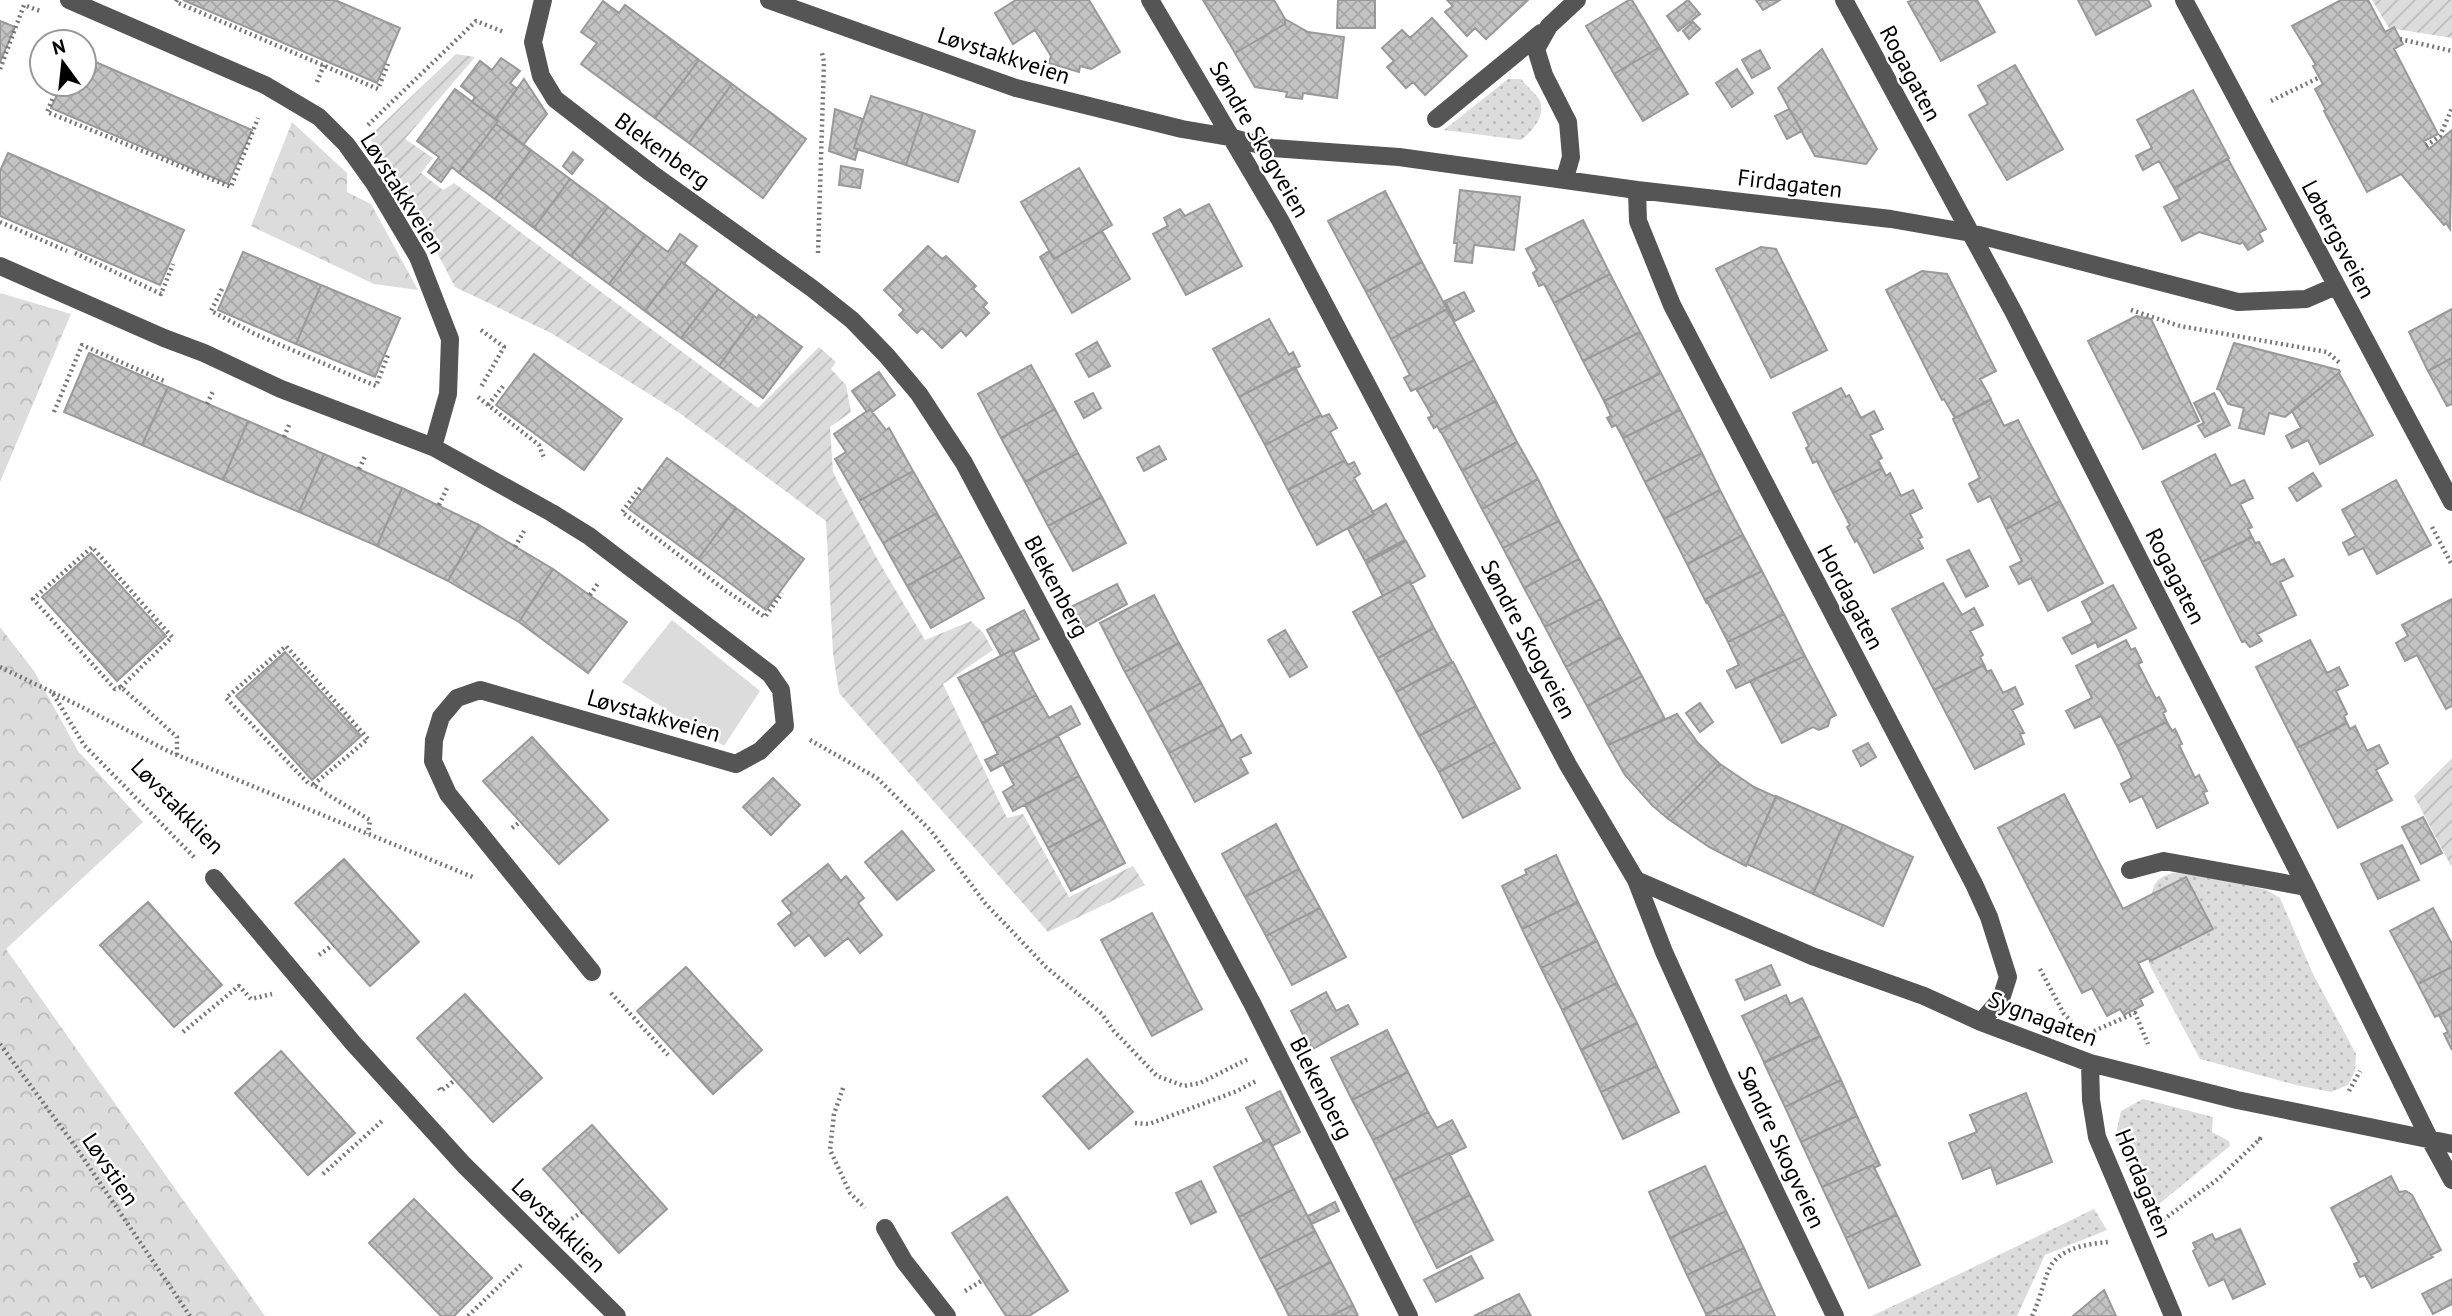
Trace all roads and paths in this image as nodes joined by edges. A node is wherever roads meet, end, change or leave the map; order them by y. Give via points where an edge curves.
1 (69, 0) edge
2 (177, 0) edge
3 (543, 0) edge
4 (769, 0) edge
5 (1150, 0) edge
6 (1577, 0) edge
7 (1844, 0) edge
8 (2184, 0) edge
9 (811, 8) edge
10 (48, 13) dead end
11 (1549, 26) junction
12 (2400, 38) dead end
13 (533, 42) junction
14 (2452, 51) edge
15 (824, 62) dead end
16 (388, 64) dead end
17 (0, 69) edge
18 (2320, 77) dead end
19 (53, 98) edge
20 (2270, 102) dead end
21 (2452, 107) edge
22 (1436, 118) dead end
23 (375, 119) dead end
24 (258, 120) dead end
25 (1229, 137) junction
26 (2426, 146) dead end
27 (1565, 178) junction
28 (1637, 190) junction
29 (0, 222) edge
30 (1971, 233) junction
31 (67, 251) dead end
32 (75, 254) dead end
33 (173, 264) dead end
34 (0, 266) edge
35 (2336, 286) junction
36 (222, 289) dead end
37 (813, 289) junction
38 (435, 297) junction
39 (2130, 309) dead end
40 (388, 355) dead end
41 (2343, 367) dead end
42 (164, 381) dead end
43 (505, 384) dead end
44 (488, 405) junction
45 (54, 412) dead end
46 (433, 447) junction
47 (544, 458) dead end
48 (640, 488) dead end
49 (2452, 502) edge
50 (2428, 520) dead end
51 (2452, 565) edge
52 (782, 593) dead end
53 (0, 667) edge
54 (121, 687) junction
55 (52, 692) junction
56 (785, 726) junction
57 (177, 755) junction
58 (313, 785) junction
59 (368, 834) junction
60 (2130, 870) dead end
61 (515, 877) junction
62 (214, 878) joint
63 (1636, 880) junction
64 (2306, 887) junction
65 (333, 946) dead end
66 (319, 956) dead end
67 (2034, 958) dead end
68 (592, 972) joint
69 (278, 992) dead end
70 (1981, 1022) junction
71 (2078, 1029) dead end
72 (183, 1032) dead end
73 (2100, 1037) dead end
74 (0, 1044) edge
75 (1273, 1046) junction
76 (2150, 1052) dead end
77 (668, 1055) dead end
78 (2361, 1061) dead end
79 (2090, 1063) junction
80 (1283, 1065) junction
81 (455, 1080) dead end
82 (843, 1088) dead end
83 (441, 1091) dead end
84 (2340, 1094) dead end
85 (1135, 1123) dead end
86 (365, 1137) dead end
87 (2429, 1138) junction
88 (2452, 1144) edge
89 (323, 1174) dead end
90 (2452, 1180) edge
91 (582, 1212) dead end
92 (567, 1222) dead end
93 (885, 1228) joint
94 (525, 1262) dead end
95 (983, 1280) dead end
96 (972, 1287) dead end
97 (190, 1316) edge
98 (468, 1316) edge
99 (617, 1316) edge
100 (947, 1316) edge
101 (1409, 1316) edge
102 (1835, 1316) edge
103 (2173, 1316) edge

1 - 38 street, Løvstakkveien via 265,85 319,117 374,183 418,257
2 - 16 path via 378,89
3 - 13 street, Blekenberg
4 - 9 street, Løvstakkveien
5 - 25 street, Søndre Skogveien
6 - 11 street
7 - 30 street, Rogagaten
8 - 35 street, Løbergsveien
9 - 25 street, Løvstakkveien via 1016,88
10 - 17 path via 24,5
11 - 22 street
11 - 27 street via 1536,49 1568,122 1571,157
12 - 14 path
13 - 23 path via 476,21
13 - 37 street, Blekenberg via 541,76 555,99
15 - 37 path
18 - 20 path
19 - 24 path via 47,113 231,187
21 - 26 path via 2440,136
25 - 27 street, Firdagaten via 1272,148
25 - 63 street, Søndre Skogveien via 1280,220 1568,765
27 - 28 street, Firdagaten
28 - 30 street, Firdagaten via 1892,219
28 - 70 street, Hordagaten via 1638,220 1672,305 1989,917 2008,977 2001,999
29 - 31 path
30 - 35 street, Firdagaten via 2238,302 2306,299
30 - 64 street, Rogagaten
32 - 33 path via 161,294
34 - 46 street via 281,389
35 - 49 street, Løbergsveien
36 - 40 path via 211,311 376,386
37 - 75 street, Blekenberg via 887,356 951,441
38 - 44 path via 504,347 476,395
38 - 46 street, Løvstakkveien via 450,339 448,394
39 - 41 path via 2180,326 2327,352
42 - 45 path via 82,345
43 - 44 path
44 - 47 path via 539,445
46 - 56 street via 589,536 770,674 781,690
48 - 52 path via 622,512 725,590 765,617
50 - 51 path
53 - 55 path
54 - 54 path via 116,689 33,599 92,547 172,637
54 - 57 path via 177,737
55 - 57 path, Løvstakklien
55 - 62 path, Løvstakklien via 84,745
56 - 61 street, Løvstakkveien via 760,751 736,764 480,690 457,698 441,717 434,740 436,772 447,794
56 - 75 path via 877,778 931,831 985,903 1046,967 1102,1014 1157,1076 1184,1086 1200,1083
57 - 59 path, Løvstakklien
58 - 58 path via 368,739 286,646 226,698
58 - 59 path via 370,820
59 - 61 path, Løvstakklien via 475,878
60 - 64 street via 2164,862
61 - 68 street, Løvstakkveien
62 - 99 street, Løvstakklien via 353,1043 464,1165
63 - 70 street, Sygnagaten
63 - 102 street, Søndre Skogveien via 1726,1089
64 - 87 street, Rogagaten
65 - 66 path
67 - 71 path via 2064,1014
68 - 77 path
69 - 72 path via 251,999 239,986
70 - 79 street, Sygnagaten
73 - 76 path via 2090,1033 2136,1013
74 - 97 path, Løvstien
75 - 80 street, Blekenberg
78 - 84 path via 2348,1091
79 - 87 street, Sygnagaten via 2237,1100
79 - 103 street, Hordagaten via 2097,1137
80 - 85 path via 1237,1091 1149,1125
80 - 101 street, Blekenberg
81 - 83 path
82 - 93 path via 830,1150 850,1193
86 - 89 path
87 - 88 street, Sygnagaten
87 - 90 street, Rogagaten
91 - 92 path
93 - 100 street
94 - 98 path
95 - 96 path

